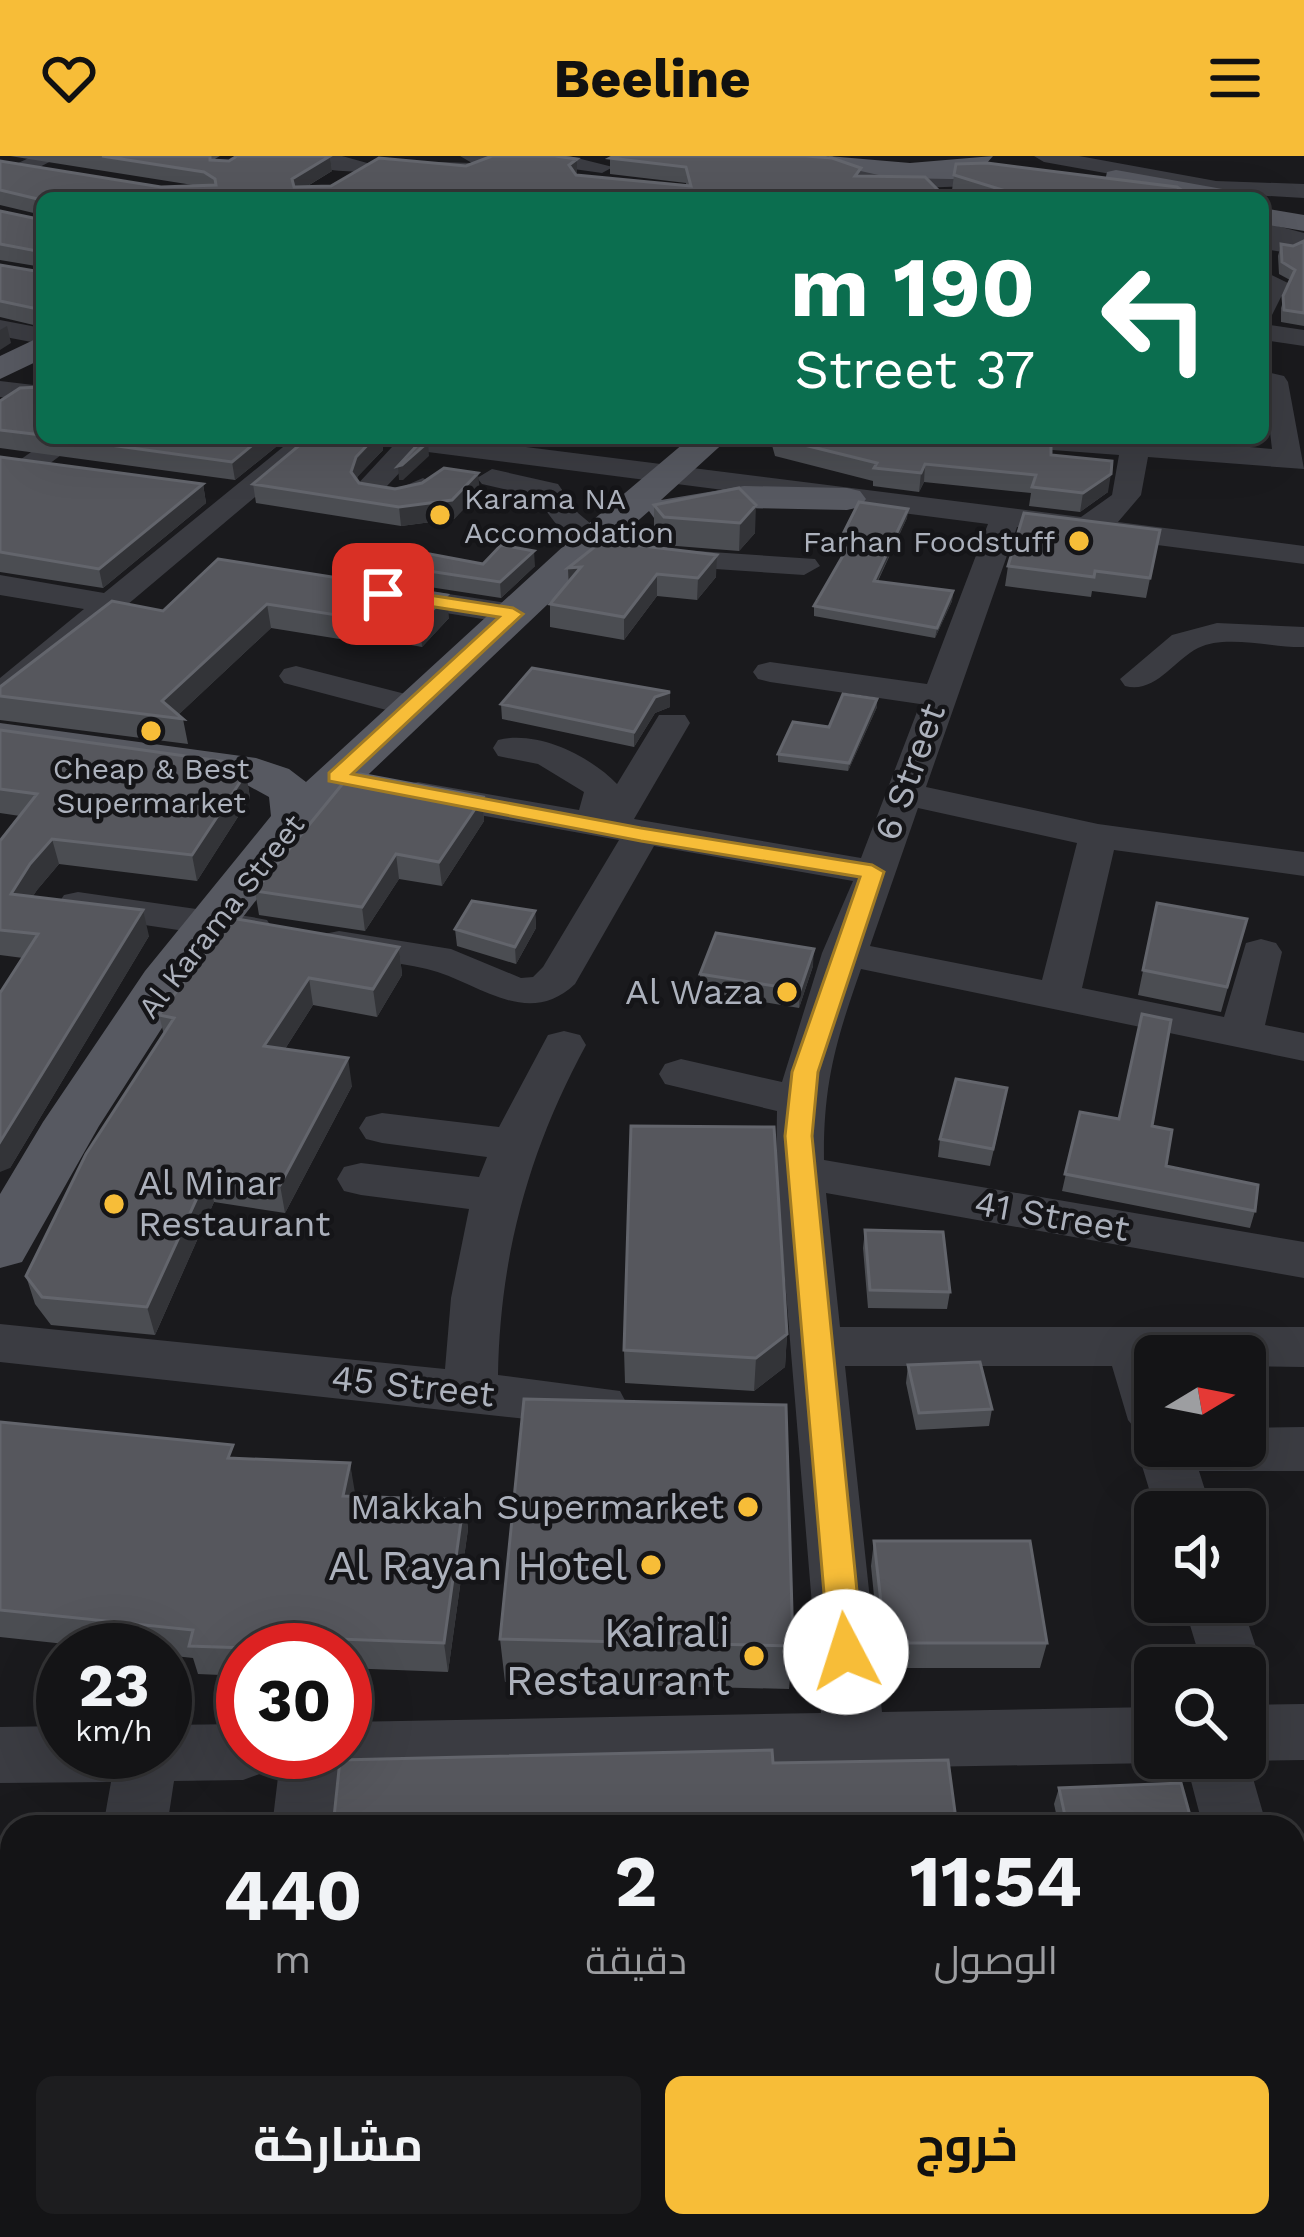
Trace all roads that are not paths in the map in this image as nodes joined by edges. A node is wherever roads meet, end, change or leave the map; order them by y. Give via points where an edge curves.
1 (298, 156) edge
2 (470, 156) edge
3 (524, 156) edge
4 (801, 156) edge
5 (841, 156) edge
6 (980, 156) edge
7 (1015, 156) edge
8 (1044, 156) edge
9 (388, 163) edge
10 (56, 165) edge
11 (601, 168) edge
12 (9, 169) edge
13 (935, 169) junction
14 (1064, 181) junction
15 (624, 185) edge
16 (329, 188) edge
17 (887, 190) edge
18 (1304, 191) edge
19 (1124, 192) edge
20 (1195, 192) edge
21 (1269, 199) edge
22 (1304, 201) edge
23 (1269, 207) edge
24 (1269, 217) edge
25 (1301, 223) edge
26 (1269, 229) edge
27 (1269, 243) edge
28 (1269, 269) edge
29 (1297, 274) edge
30 (0, 328) edge
31 (1269, 333) edge
32 (36, 335) edge
33 (1304, 338) edge
34 (36, 349) edge
35 (0, 369) edge
36 (1269, 380) edge
37 (0, 389) edge
38 (36, 393) edge
39 (62, 444) edge
40 (303, 444) edge
41 (397, 444) edge
42 (466, 444) edge
43 (473, 444) edge
44 (704, 444) edge
45 (741, 444) edge
46 (1134, 444) edge
47 (1153, 444) edge
48 (1296, 459) edge
49 (0, 461) edge
50 (32, 465) junction
51 (438, 471) junction
52 (79, 472) edge
53 (667, 474) junction
54 (0, 487) edge
55 (196, 489) edge
56 (243, 495) junction
57 (848, 499) junction
58 (1005, 519) junction
59 (1082, 528) junction
60 (591, 542) junction
61 (1304, 555) edge
62 (166, 560) junction
63 (804, 566) dead end
64 (212, 568) edge
65 (0, 585) edge
66 (351, 589) edge
67 (113, 604) junction
68 (513, 614) junction
69 (1304, 637) edge
70 (770, 672) dead end
71 (296, 676) dead end
72 (1137, 679) dead end
73 (0, 695) edge
74 (938, 696) junction
75 (413, 706) junction
76 (672, 723) dead end
77 (0, 736) edge
78 (511, 748) dead end
79 (337, 777) junction
80 (905, 794) junction
81 (295, 818) junction
82 (614, 830) junction
83 (1098, 836) junction
84 (1304, 864) edge
85 (872, 872) junction
86 (55, 901) edge
87 (209, 922) junction
88 (1261, 952) dead end
89 (842, 953) junction
90 (1060, 997) junction
91 (1241, 1034) junction
92 (564, 1045) dead end
93 (1304, 1047) edge
94 (681, 1074) dead end
95 (800, 1101) junction
96 (512, 1144) junction
97 (800, 1172) junction
98 (495, 1195) junction
99 (8, 1216) edge
100 (1304, 1261) edge
101 (0, 1343) edge
102 (819, 1346) junction
103 (1132, 1346) junction
104 (1304, 1347) edge
105 (1134, 1352) edge
106 (471, 1392) junction
107 (661, 1412) edge
108 (1266, 1446) edge
109 (1304, 1449) edge
110 (1134, 1735) edge
111 (854, 1741) junction
112 (372, 1750) edge
113 (0, 1755) edge
114 (36, 1755) edge
115 (143, 1779) edge
116 (309, 1779) edge
117 (1244, 1779) edge
118 (137, 1815) edge
119 (305, 1815) edge
120 (1237, 1815) edge

1 - 9 street
2 - 9 street via 493,163 467,171
3 - 11 street
4 - 17 street
5 - 13 main road
6 - 13 main road
7 - 20 main road
8 - 18 street via 1216,187
9 - 16 main road
10 - 12 street
11 - 15 street
13 - 14 main road
13 - 17 main road
14 - 17 street via 949,177
14 - 19 main road
21 - 22 street
23 - 25 main road
24 - 25 main road
25 - 26 street
25 - 27 street via 1292,245
28 - 29 street
30 - 32 street
31 - 33 street
34 - 35 main road
36 - 48 street
37 - 38 street
39 - 50 street
40 - 56 street
41 - 51 street via 372,492 408,496
42 - 51 street
43 - 53 street
44 - 53 main road, Al Karama Street
45 - 57 main road via 764,470
46 - 59 street via 1123,508
47 - 48 street
49 - 50 street
50 - 52 street
50 - 54 street
51 - 60 street via 540,487
53 - 57 street
53 - 60 main road, Al Karama Street
55 - 56 street
56 - 62 street
57 - 58 street
57 - 60 main road via 719,499 652,514
58 - 59 street
58 - 74 street, 6 Street
59 - 61 street
60 - 63 street via 694,564
60 - 68 main road, Al Karama Street
62 - 64 street
62 - 67 street
65 - 67 street
66 - 68 street
67 - 73 street
68 - 75 main road, Al Karama Street
69 - 72 street via 1192,635
70 - 74 street
71 - 75 street
74 - 80 street, 6 Street
75 - 79 main road, Al Karama Street
76 - 82 street
77 - 81 main road via 256,772 285,785
78 - 82 street via 549,755 601,787
79 - 81 main road, Al Karama Street
79 - 82 street
80 - 83 street
80 - 85 street, 6 Street
81 - 87 main road, Al Karama Street
82 - 85 street
82 - 87 street via 560,975 533,992 507,989 452,962
83 - 84 street
83 - 90 street
85 - 89 street, 6 Street
86 - 87 street
87 - 99 main road, Al Karama Street
88 - 91 street
89 - 90 street
89 - 95 street, 6 Street
90 - 91 street
91 - 93 street
92 - 96 street
94 - 95 street
95 - 97 street, 6 Street
96 - 98 street
96 - 98 street via 389,1110 356,1192
97 - 100 street, 41 Street
97 - 102 street, 6 Street
98 - 106 street via 479,1259
101 - 106 street, 45 Street
102 - 103 street
102 - 111 street, 6 Street via 802,1426
103 - 104 street
103 - 105 street
106 - 107 street, 45 Street
108 - 109 street
110 - 111 street
111 - 112 street
113 - 114 street
115 - 118 street
116 - 119 street
117 - 120 street

